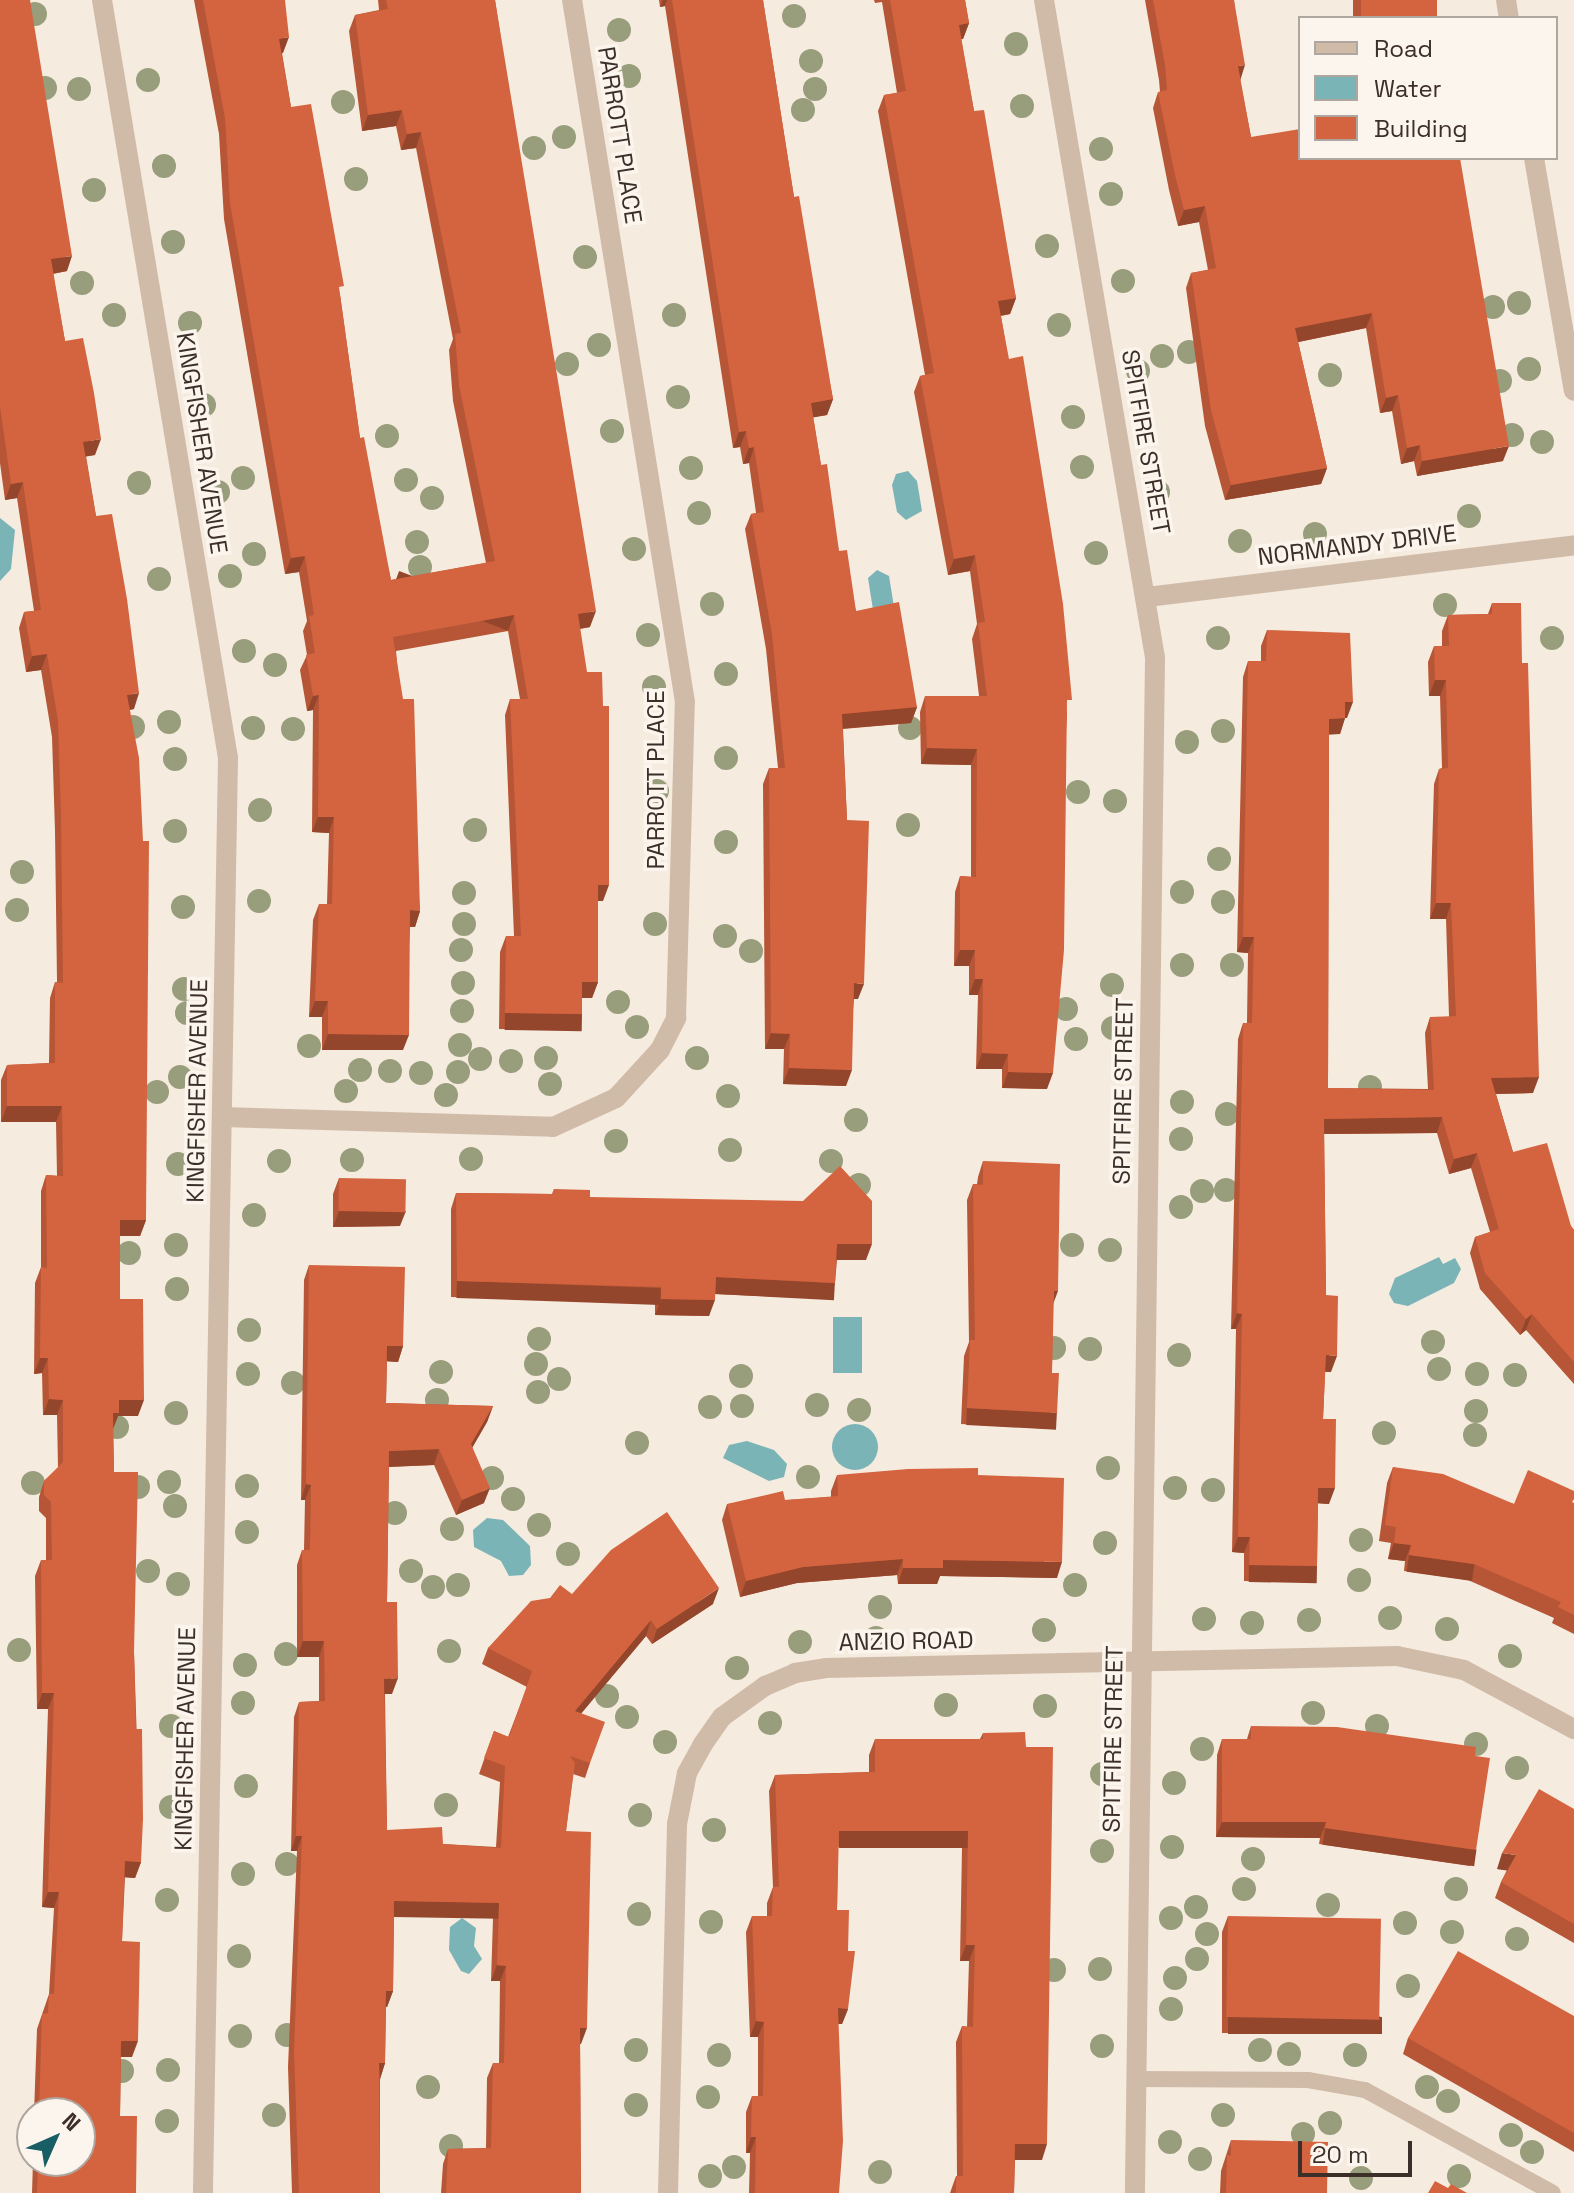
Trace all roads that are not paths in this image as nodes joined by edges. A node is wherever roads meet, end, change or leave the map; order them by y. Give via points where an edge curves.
1 (102, 0) edge
2 (572, 0) edge
3 (1044, 0) edge
4 (1534, 160) edge
5 (1574, 391) edge
6 (1574, 545) edge
7 (1147, 597) junction
8 (222, 1117) junction
9 (1140, 1663) junction
10 (1574, 1729) edge
11 (1136, 2079) junction
12 (203, 2193) edge
13 (668, 2193) edge
14 (1135, 2193) edge
15 (1553, 2193) edge

1 - 8 street, KINGFISHER AVENUE via 228,758
2 - 8 street, PARROTT PLACE via 685,702 676,1018 660,1050 616,1098 553,1127
3 - 7 street, SPITFIRE STREET
4 - 5 street
6 - 7 street, NORMANDY DRIVE
7 - 9 street, SPITFIRE STREET via 1155,658
8 - 12 street, KINGFISHER AVENUE
9 - 10 street, ANZIO ROAD via 1365,1656 1431,1660 1496,1684
9 - 11 street, SPITFIRE STREET
9 - 13 street, ANZIO ROAD via 810,1670 765,1686 722,1717 687,1773 677,1824
11 - 14 street, SPITFIRE STREET
11 - 15 lane via 1308,2080 1365,2090

